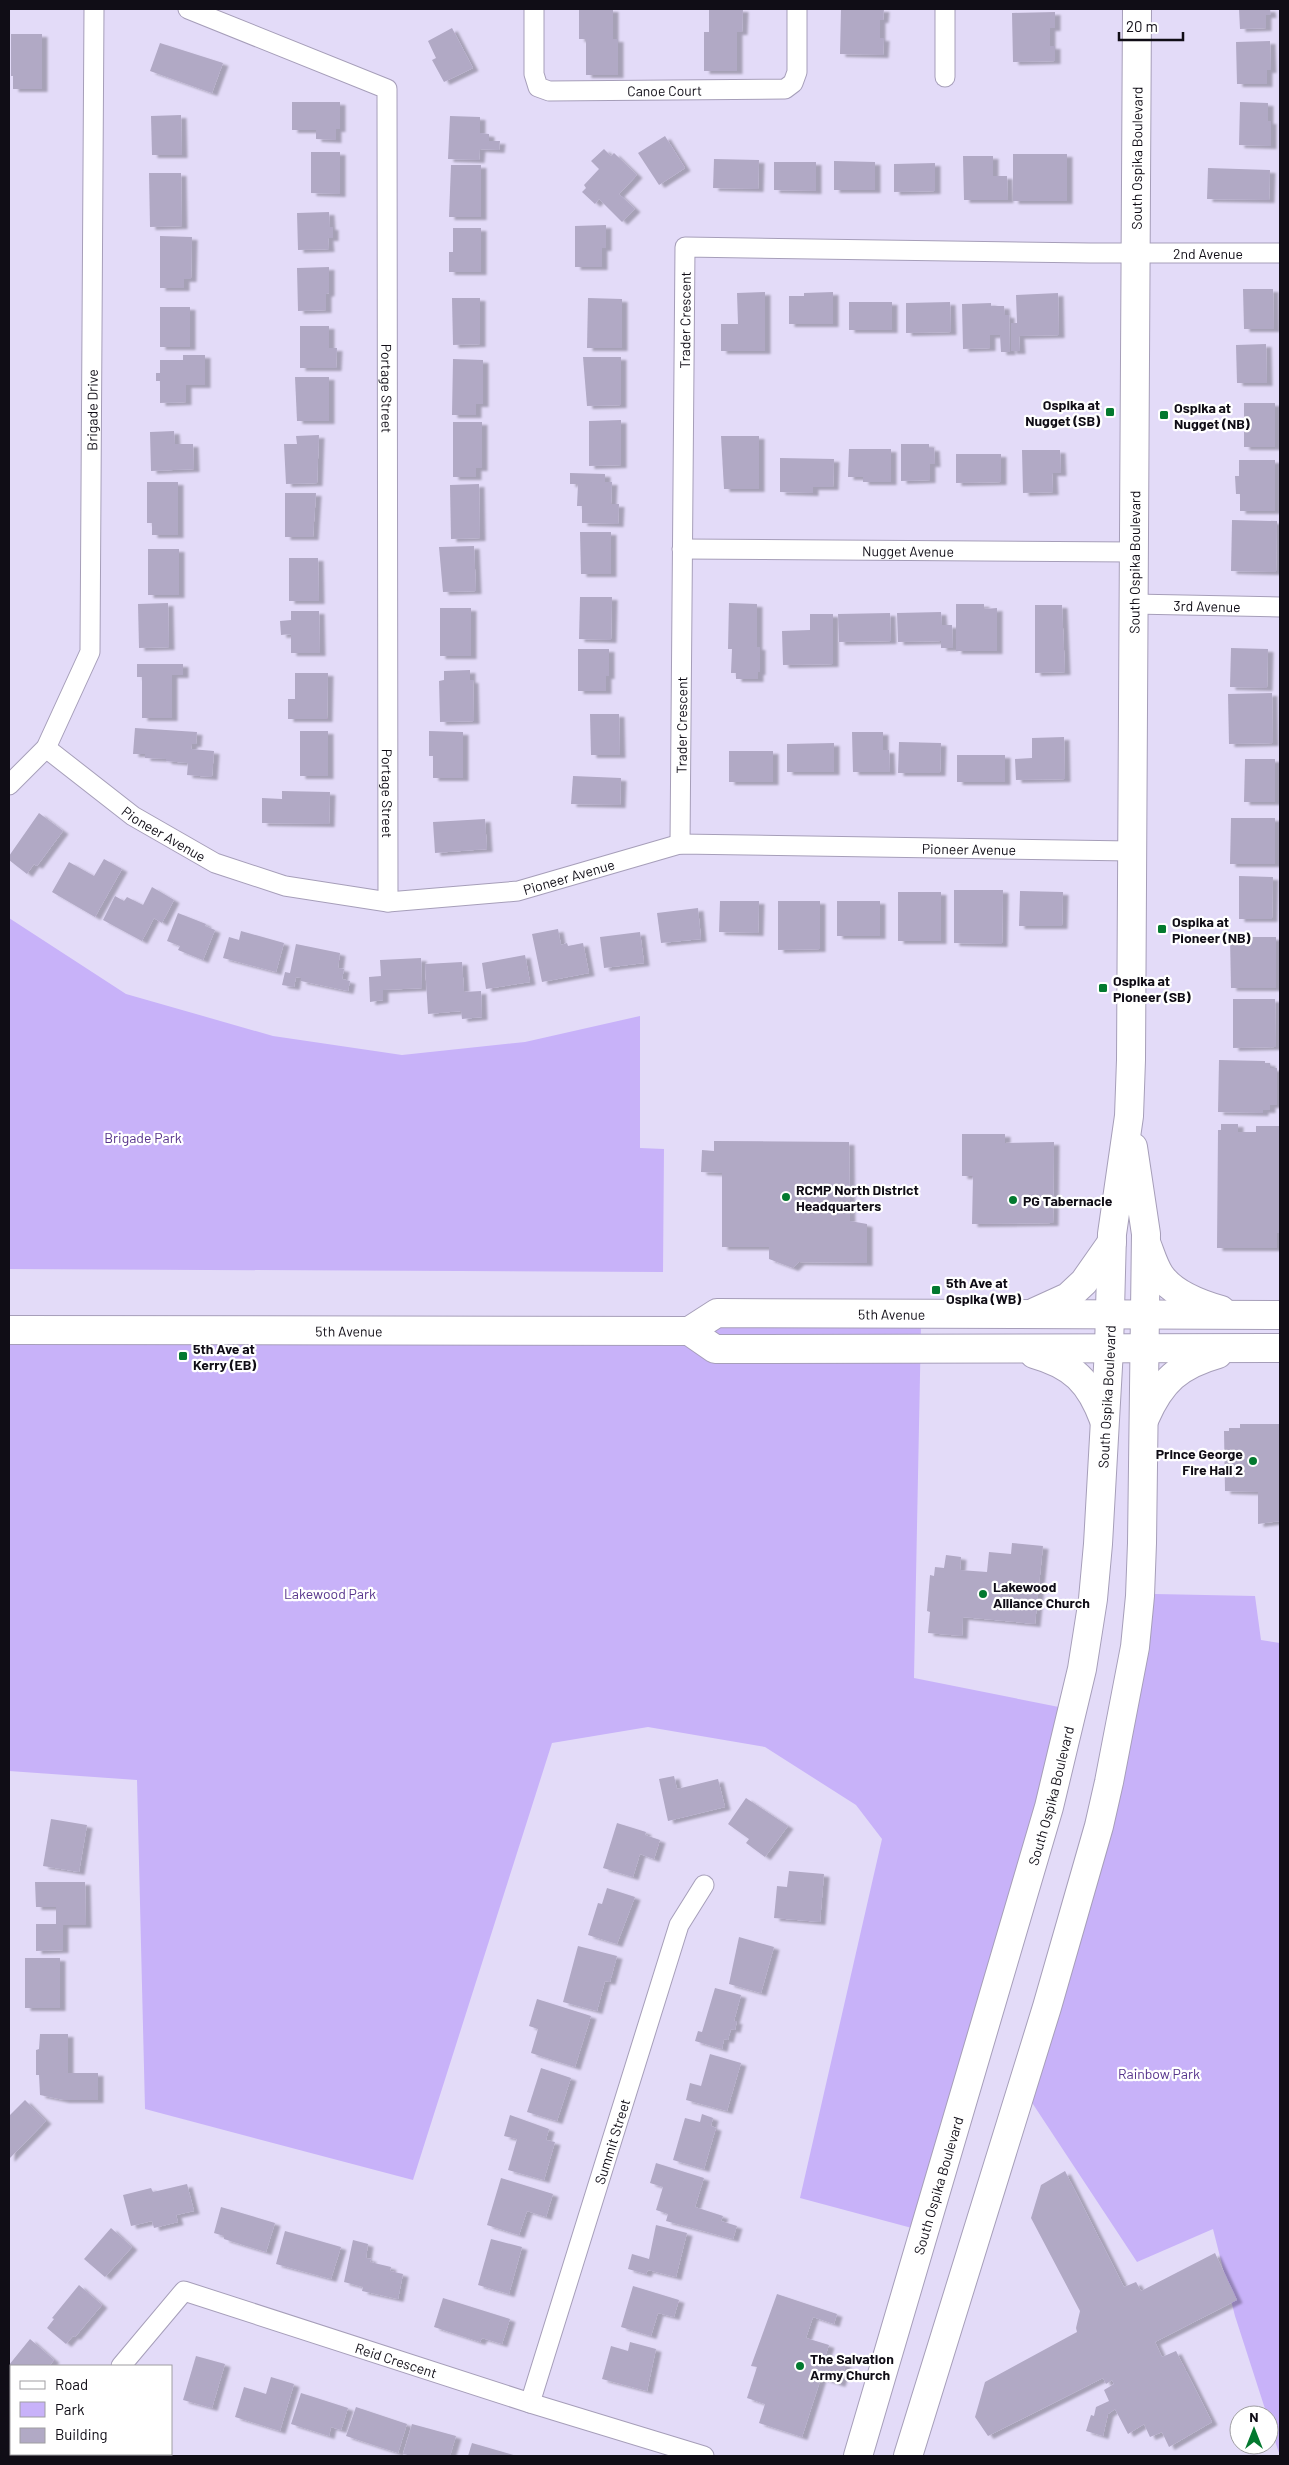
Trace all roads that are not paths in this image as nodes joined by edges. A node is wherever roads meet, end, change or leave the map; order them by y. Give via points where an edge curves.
1 (94, 9) edge
2 (188, 9) edge
3 (534, 9) edge
4 (797, 9) edge
5 (945, 9) edge
6 (1137, 9) edge
7 (945, 77) dead end
8 (1280, 253) edge
9 (1135, 254) junction
10 (682, 548) junction
11 (1134, 552) junction
12 (1133, 604) junction
13 (1280, 607) edge
14 (46, 748) junction
15 (9, 785) edge
16 (680, 844) junction
17 (1131, 851) junction
18 (388, 902) junction
19 (1129, 1116) junction
20 (1112, 1242) junction
21 (1145, 1242) junction
22 (1029, 1315) junction
23 (1110, 1315) junction
24 (1144, 1315) junction
25 (1236, 1315) junction
26 (1280, 1315) edge
27 (9, 1330) edge
28 (688, 1331) junction
29 (1145, 1348) junction
30 (1237, 1348) junction
31 (1280, 1348) edge
32 (1013, 1349) junction
33 (1109, 1349) junction
34 (1144, 1422) junction
35 (1105, 1424) junction
36 (704, 1885) dead end
37 (122, 2365) edge
38 (530, 2403) junction
39 (704, 2456) edge
40 (858, 2456) edge
41 (908, 2456) edge

1 - 14 street, Brigade Drive via 90,652
2 - 18 street, Portage Street via 387,89
3 - 4 street, Canoe Court via 534,74 538,87 549,91 785,89 793,83 797,72
5 - 7 street
6 - 9 main road, South Ospika Boulevard
8 - 9 street, 2nd Avenue
9 - 10 street, Trader Crescent via 685,247
9 - 11 main road, South Ospika Boulevard
10 - 11 street, Nugget Avenue
10 - 16 street, Trader Crescent
11 - 12 main road, South Ospika Boulevard
12 - 13 street, 3rd Avenue
12 - 17 main road, South Ospika Boulevard
14 - 15 street, Brigade Drive
14 - 18 street, Pioneer Avenue via 133,816 215,863 285,886
16 - 17 street, Pioneer Avenue
16 - 18 street, Pioneer Avenue via 518,891
17 - 19 main road, South Ospika Boulevard
19 - 20 main road, South Ospika Boulevard
19 - 21 main road, South Ospika Boulevard
20 - 22 main road via 1084,1282 1068,1297
20 - 23 main road, South Ospika Boulevard
21 - 24 main road, South Ospika Boulevard
21 - 25 main road via 1160,1275 1172,1288 1201,1304
22 - 23 main road, 5th Avenue
22 - 28 main road, 5th Avenue via 717,1313
23 - 24 main road, 5th Avenue
23 - 33 main road, South Ospika Boulevard
24 - 25 main road, 5th Avenue
24 - 29 main road, South Ospika Boulevard
25 - 26 main road, 5th Avenue
27 - 28 main road, 5th Avenue
28 - 32 main road via 715,1349
29 - 30 main road
29 - 33 main road
29 - 34 main road, South Ospika Boulevard
30 - 31 main road
30 - 34 main road via 1189,1364 1176,1373 1164,1384
32 - 33 main road
32 - 35 main road via 1057,1362 1070,1370 1093,1393
33 - 35 main road, South Ospika Boulevard
34 - 41 main road, South Ospika Boulevard via 1140,1596 1135,1646 1109,1782 1047,2007
35 - 40 main road, South Ospika Boulevard via 1093,1599 1082,1669 1049,1807
36 - 38 street, Summit Street via 679,1925
37 - 38 street, Reid Crescent via 184,2291
38 - 39 street, Reid Crescent

